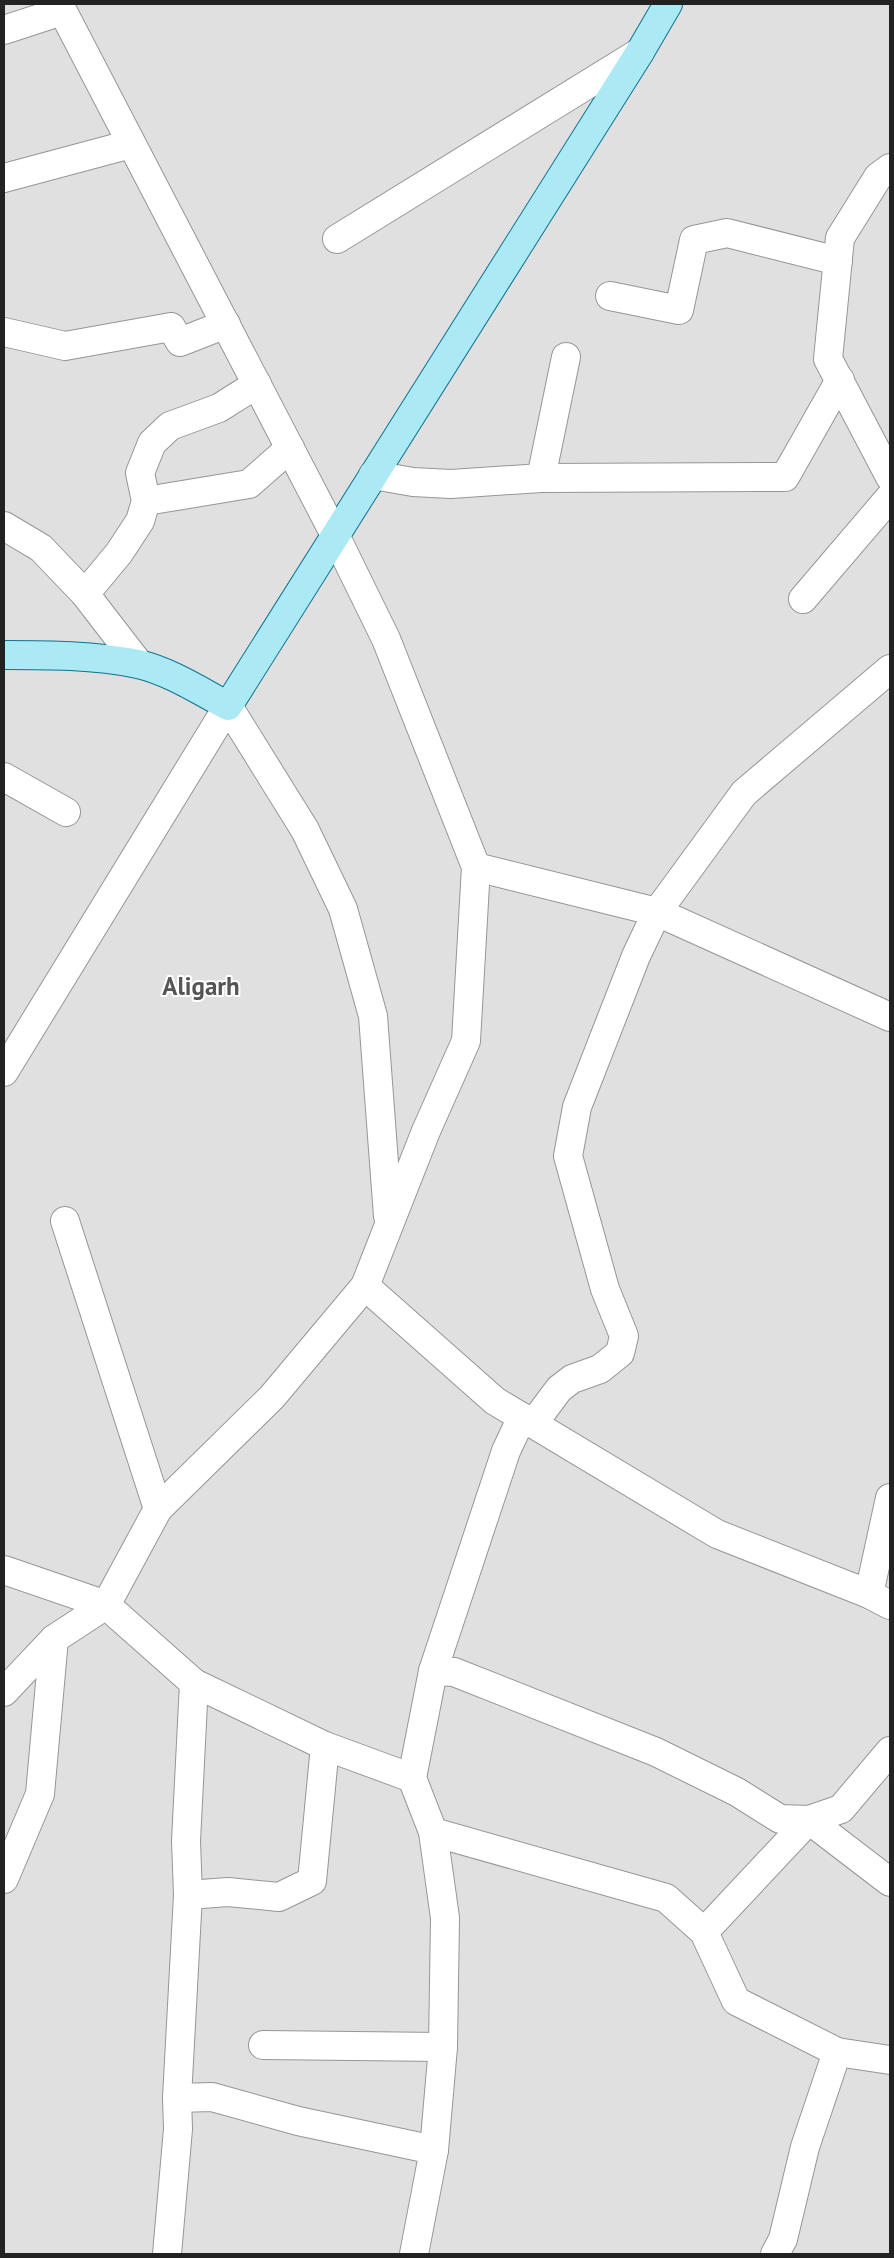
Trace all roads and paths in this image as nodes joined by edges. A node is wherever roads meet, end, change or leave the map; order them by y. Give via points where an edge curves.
1 (668, 4) edge
2 (60, 7) edge
3 (4, 30) edge
4 (640, 52) junction
5 (131, 144) junction
6 (890, 168) edge
7 (4, 178) edge
8 (337, 239) dead end
9 (838, 261) junction
10 (610, 296) dead end
11 (226, 324) junction
12 (4, 332) edge
13 (566, 357) dead end
14 (840, 380) junction
15 (257, 384) junction
16 (290, 448) junction
17 (372, 475) junction
18 (541, 478) junction
19 (890, 478) edge
20 (890, 496) edge
21 (146, 501) junction
22 (4, 526) edge
23 (335, 535) junction
24 (85, 594) junction
25 (803, 599) dead end
26 (4, 655) edge
27 (139, 664) junction
28 (890, 669) edge
29 (228, 706) junction
30 (4, 777) edge
31 (66, 812) dead end
32 (476, 867) junction
33 (657, 912) junction
34 (890, 1017) edge
35 (4, 1072) edge
36 (65, 1221) dead end
37 (389, 1223) junction
38 (364, 1286) junction
39 (528, 1421) junction
40 (890, 1498) edge
41 (158, 1509) junction
42 (4, 1570) edge
43 (880, 1600) edge
44 (106, 1605) junction
45 (54, 1639) junction
46 (433, 1671) junction
47 (194, 1683) junction
48 (4, 1692) edge
49 (326, 1746) junction
50 (890, 1751) edge
51 (412, 1778) junction
52 (809, 1820) junction
53 (433, 1832) junction
54 (4, 1879) edge
55 (890, 1882) edge
56 (188, 1895) junction
57 (704, 1932) junction
58 (263, 2045) dead end
59 (443, 2047) junction
60 (837, 2052) junction
61 (890, 2060) edge
62 (177, 2098) junction
63 (434, 2150) junction
64 (167, 2254) edge
65 (414, 2254) edge
66 (775, 2254) edge

1 - 4 main road
2 - 3 street
2 - 5 street
4 - 8 street
4 - 17 main road
5 - 7 street
5 - 11 street
6 - 9 street via 878,177 840,238
9 - 10 street via 727,233 694,240 680,310
9 - 14 street via 828,359
11 - 12 street via 180,342 171,327 65,346
11 - 15 street
13 - 18 street
14 - 18 street via 785,477
14 - 19 street
15 - 16 street
15 - 21 street via 219,408 170,426 152,443 140,473
16 - 21 street via 249,484
16 - 23 street
17 - 18 street via 451,484
17 - 23 main road
20 - 25 street
21 - 24 street via 140,520 129,537
22 - 24 street via 41,548
23 - 29 main road
23 - 32 street via 386,639
24 - 27 street
26 - 27 main road via 63,655
27 - 29 main road
28 - 33 street via 744,793
29 - 35 street
29 - 37 street via 305,830 344,909 372,1016
30 - 31 street
32 - 33 street
32 - 37 street via 466,1041
33 - 34 street
33 - 39 street via 636,956 577,1107 568,1156 605,1289 624,1336 620,1353 600,1369 572,1379
36 - 41 street
37 - 38 street
38 - 39 street via 495,1401
38 - 41 street via 272,1397
39 - 43 street via 716,1534
39 - 46 street via 506,1451
40 - 43 street
41 - 44 street
42 - 44 street
44 - 45 street
44 - 47 street
45 - 48 street
45 - 54 street via 40,1794
46 - 51 street
46 - 52 street via 454,1672 656,1752 737,1792 780,1819
47 - 49 street
47 - 56 street via 186,1841
49 - 51 street
49 - 56 street via 312,1881 279,1897 228,1892
50 - 52 street via 841,1809
51 - 53 street
52 - 55 street
52 - 57 street
53 - 57 street via 666,1898
53 - 59 street via 445,1918
56 - 62 street
57 - 60 street via 736,2001
58 - 59 street
59 - 63 street
60 - 61 street
60 - 66 street via 805,2147 783,2239
62 - 63 street via 212,2097 298,2121
62 - 64 street via 178,2129
63 - 65 street

